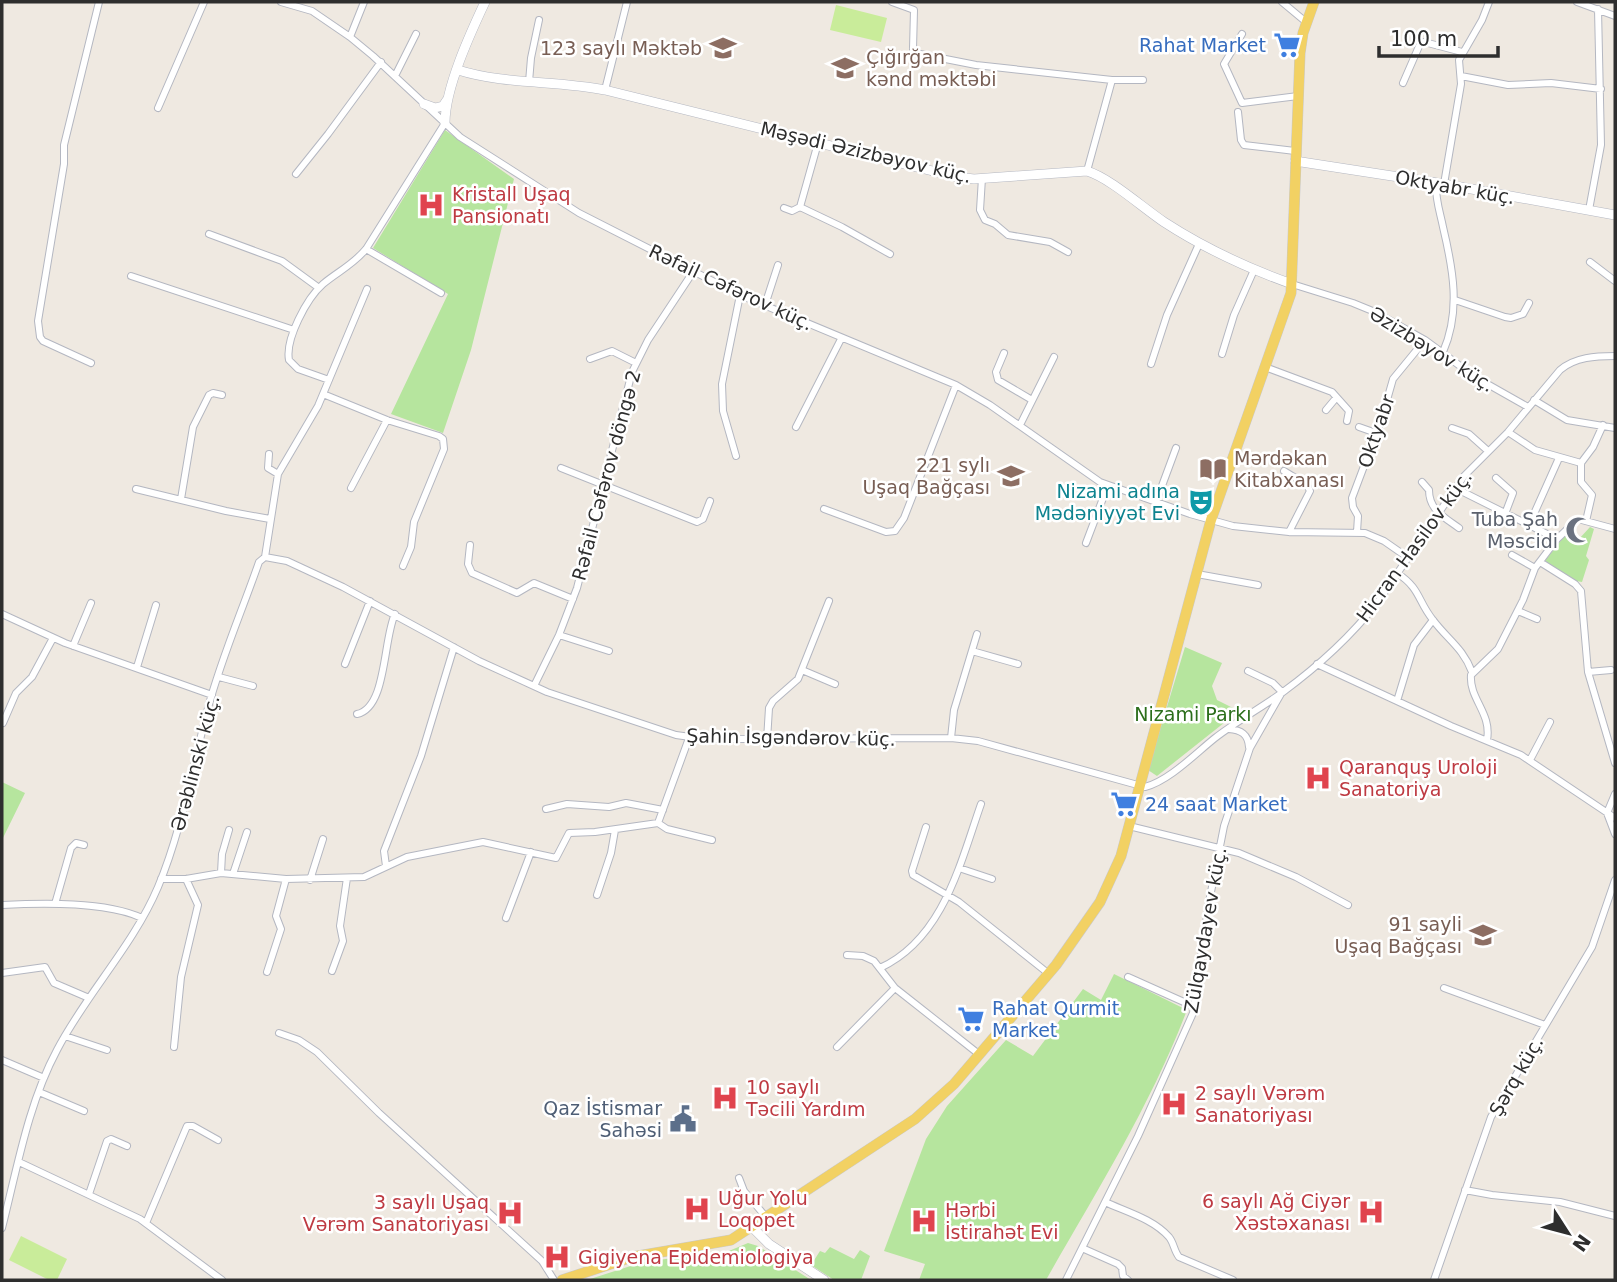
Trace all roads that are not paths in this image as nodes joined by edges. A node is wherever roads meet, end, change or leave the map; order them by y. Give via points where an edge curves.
1 (99, 2) edge
2 (204, 2) edge
3 (281, 2) edge
4 (364, 2) edge
5 (485, 2) edge
6 (627, 2) edge
7 (891, 2) edge
8 (1282, 2) edge
9 (1314, 2) edge
10 (1489, 2) edge
11 (1577, 2) edge
12 (904, 3) edge
13 (1598, 9) junction
14 (1615, 16) edge
15 (539, 20) dead end
16 (1306, 22) junction
17 (416, 34) dead end
18 (1242, 34) dead end
19 (350, 37) junction
20 (1462, 52) junction
21 (381, 62) junction
22 (458, 70) junction
23 (395, 76) junction
24 (1461, 76) junction
25 (1112, 80) junction
26 (1143, 80) dead end
27 (529, 82) junction
28 (1403, 83) dead end
29 (1601, 89) junction
30 (605, 90) junction
31 (1298, 96) junction
32 (448, 99) junction
33 (424, 104) junction
34 (158, 108) dead end
35 (1238, 112) dead end
36 (445, 123) junction
37 (818, 143) junction
38 (1295, 156) junction
39 (1087, 171) junction
40 (296, 174) dead end
41 (982, 178) junction
42 (1440, 184) junction
43 (800, 207) junction
44 (783, 208) dead end
45 (1589, 210) junction
46 (1615, 215) edge
47 (209, 234) dead end
48 (1199, 244) junction
49 (366, 249) junction
50 (1068, 252) dead end
51 (890, 254) dead end
52 (1590, 262) dead end
53 (778, 265) dead end
54 (1254, 270) junction
55 (693, 272) junction
56 (131, 276) dead end
57 (1615, 281) edge
58 (1292, 284) junction
59 (319, 288) junction
60 (368, 289) dead end
61 (441, 293) dead end
62 (740, 295) junction
63 (1455, 300) junction
64 (1529, 303) dead end
65 (765, 305) junction
66 (294, 330) junction
67 (841, 338) junction
68 (1425, 340) junction
69 (1443, 352) junction
70 (1003, 353) dead end
71 (1222, 354) dead end
72 (1615, 356) edge
73 (1054, 357) dead end
74 (590, 359) dead end
75 (636, 362) junction
76 (91, 363) dead end
77 (1151, 364) dead end
78 (1265, 367) junction
79 (329, 380) junction
80 (956, 385) junction
81 (222, 394) dead end
82 (323, 394) junction
83 (1336, 398) junction
84 (1032, 400) junction
85 (1534, 400) junction
86 (1528, 407) junction
87 (1326, 410) dead end
88 (387, 419) junction
89 (1347, 422) dead end
90 (1020, 425) junction
91 (1603, 425) junction
92 (796, 427) dead end
93 (1359, 427) dead end
94 (1452, 428) dead end
95 (1615, 428) edge
96 (1508, 432) junction
97 (1376, 433) junction
98 (1176, 448) dead end
99 (1488, 451) junction
100 (269, 454) dead end
101 (736, 456) dead end
102 (1559, 458) junction
103 (1581, 463) junction
104 (561, 468) dead end
105 (1284, 471) dead end
106 (278, 474) junction
107 (1496, 478) dead end
108 (1422, 482) dead end
109 (603, 485) junction
110 (1108, 485) junction
111 (351, 488) dead end
112 (1455, 488) junction
113 (136, 489) dead end
114 (181, 499) junction
115 (710, 501) dead end
116 (1156, 502) junction
117 (824, 509) dead end
118 (1437, 513) junction
119 (1504, 514) junction
120 (270, 519) junction
121 (1211, 520) junction
122 (1586, 521) junction
123 (1530, 525) junction
124 (1459, 528) dead end
125 (1615, 529) edge
126 (1357, 531) junction
127 (1289, 532) junction
128 (1558, 539) junction
129 (1086, 543) dead end
130 (470, 545) dead end
131 (1512, 555) dead end
132 (265, 557) junction
133 (1407, 557) junction
134 (1538, 565) junction
135 (403, 566) dead end
136 (1397, 573) junction
137 (1196, 574) junction
138 (1258, 585) dead end
139 (573, 599) junction
140 (370, 601) junction
141 (829, 601) dead end
142 (91, 603) dead end
143 (156, 605) dead end
144 (1518, 611) junction
145 (2, 614) edge
146 (395, 614) junction
147 (1536, 619) dead end
148 (1433, 620) junction
149 (977, 634) dead end
150 (559, 635) junction
151 (53, 638) junction
152 (73, 646) junction
153 (454, 647) junction
154 (609, 651) dead end
155 (972, 651) junction
156 (345, 664) dead end
157 (1018, 664) dead end
158 (1317, 664) junction
159 (137, 667) junction
160 (802, 670) junction
161 (1611, 670) dead end
162 (1248, 671) dead end
163 (1472, 672) junction
164 (1588, 672) junction
165 (219, 677) junction
166 (835, 684) dead end
167 (253, 686) dead end
168 (534, 686) junction
169 (1282, 692) junction
170 (212, 695) junction
171 (1397, 701) junction
172 (357, 714) dead end
173 (1550, 722) dead end
174 (3, 723) edge
175 (1227, 729) junction
176 (1615, 731) edge
177 (1607, 732) junction
178 (689, 738) junction
179 (951, 738) junction
180 (767, 740) junction
181 (1487, 740) junction
182 (1250, 748) junction
183 (1530, 760) junction
184 (1615, 763) edge
185 (1139, 787) junction
186 (1615, 794) edge
187 (981, 804) dead end
188 (546, 809) dead end
189 (663, 810) junction
190 (1607, 813) junction
191 (1615, 818) edge
192 (658, 823) junction
193 (1129, 825) junction
194 (926, 827) dead end
195 (229, 830) dead end
196 (615, 830) junction
197 (247, 832) dead end
198 (1615, 834) edge
199 (323, 839) dead end
200 (712, 840) dead end
201 (84, 845) dead end
202 (1219, 847) junction
203 (531, 852) junction
204 (386, 866) junction
205 (959, 868) junction
206 (221, 873) junction
207 (233, 874) junction
208 (347, 878) junction
209 (161, 879) junction
210 (186, 879) junction
211 (286, 879) junction
212 (992, 879) dead end
213 (310, 880) junction
214 (1615, 880) edge
215 (597, 895) dead end
216 (948, 895) junction
217 (55, 904) junction
218 (2, 905) edge
219 (1348, 905) dead end
220 (142, 918) junction
221 (506, 918) dead end
222 (847, 955) dead end
223 (880, 968) junction
224 (332, 971) dead end
225 (267, 972) dead end
226 (2, 974) edge
227 (1049, 974) junction
228 (1128, 977) dead end
229 (895, 988) junction
230 (1444, 988) dead end
231 (89, 998) junction
232 (1195, 1007) junction
233 (1545, 1025) junction
234 (279, 1032) dead end
235 (65, 1036) junction
236 (174, 1047) dead end
237 (837, 1047) dead end
238 (107, 1050) dead end
239 (980, 1055) junction
240 (2, 1060) edge
241 (44, 1078) junction
242 (39, 1092) junction
243 (83, 1111) dead end
244 (218, 1140) dead end
245 (127, 1146) dead end
246 (19, 1162) junction
247 (739, 1178) dead end
248 (1465, 1190) junction
249 (89, 1194) junction
250 (1105, 1202) junction
251 (1615, 1216) edge
252 (766, 1217) junction
253 (146, 1223) junction
254 (752, 1227) junction
255 (2, 1228) edge
256 (1082, 1248) junction
257 (222, 1280) edge
258 (554, 1280) edge
259 (562, 1280) edge
260 (824, 1280) edge
261 (1066, 1280) edge
262 (1128, 1280) edge
263 (1233, 1280) edge
264 (1434, 1280) edge

1 - 76 street via 64,145 38,321 43,341
2 - 34 street
3 - 19 street, Rəfail Cəfərov küç. via 312,11
4 - 19 street
5 - 22 street
6 - 30 street
7 - 12 street
8 - 16 street
9 - 16 main road
10 - 20 street
11 - 13 street
12 - 25 street via 915,14 915,53 976,65
13 - 14 street
13 - 29 street
15 - 27 street
16 - 31 main road
17 - 23 street
18 - 31 street via 1224,64 1242,103
19 - 21 street, Rəfail Cəfərov küç.
20 - 24 street
20 - 28 street via 1420,44
21 - 23 street, Rəfail Cəfərov küç.
21 - 40 street
22 - 27 street, Məşədi Əzizbəyov küç.
22 - 32 street
23 - 33 street, Rəfail Cəfərov küç.
24 - 29 street via 1508,85 1551,83
24 - 42 street
25 - 26 street
25 - 39 street
27 - 30 street, Məşədi Əzizbəyov küç.
29 - 45 street via 1601,145
30 - 37 street, Məşədi Əzizbəyov küç.
31 - 38 main road
32 - 33 street via 439,108
32 - 36 street
33 - 36 street, Rəfail Cəfərov küç.
35 - 38 street via 1244,145
36 - 49 street
36 - 55 street, Rəfail Cəfərov küç. via 545,193
37 - 41 street, Məşədi Əzizbəyov küç. via 957,177
37 - 43 street
38 - 42 street, Oktyabr küç.
38 - 58 main road
39 - 41 street, Məşədi Əzizbəyov küç.
39 - 48 street
41 - 50 street via 980,210 985,220 1008,235 1050,242
42 - 45 street, Oktyabr küç.
42 - 63 street via 1436,195
43 - 44 street via 792,211
43 - 51 street
45 - 46 street, Oktyabr küç.
47 - 59 street via 282,261
48 - 54 street
48 - 77 street
49 - 59 street via 350,267
49 - 61 street
52 - 57 street
53 - 65 street
54 - 58 street
54 - 71 street
55 - 62 street, Rəfail Cəfərov küç.
55 - 75 street, Rəfail Cəfərov döngə 2
56 - 66 street
58 - 68 street, Əzizbəyov küç. via 1366,308
58 - 78 main road
59 - 66 street
60 - 79 street, Ərəblinski küç.
62 - 65 street, Rəfail Cəfərov küç.
62 - 101 street via 722,384 723,411
63 - 64 street via 1511,318 1523,314
63 - 69 street
65 - 67 street, Rəfail Cəfərov küç.
66 - 79 street via 289,360 298,369
67 - 80 street, Rəfail Cəfərov küç.
67 - 92 street
68 - 69 street, Əzizbəyov küç.
68 - 97 street, Oktyabr via 1393,379
69 - 86 street, Əzizbəyov küç. via 1475,377
70 - 84 street via 998,380
72 - 85 street, Hicran Hasilov küç. via 1569,363
73 - 84 street
74 - 75 street via 612,351
75 - 109 street, Rəfail Cəfərov döngə 2
78 - 83 street via 1332,392
78 - 121 main road
79 - 82 street, Ərəblinski küç.
80 - 90 street, Rəfail Cəfərov küç.
80 - 117 street via 904,519 895,531 886,532
81 - 114 street via 209,396 193,427
82 - 88 street
82 - 106 street, Ərəblinski küç.
83 - 87 street
83 - 89 street via 1349,411
84 - 90 street
85 - 86 street, Hicran Hasilov küç.
85 - 91 street via 1567,420
86 - 96 street, Hicran Hasilov küç.
88 - 111 street
88 - 135 street via 439,436 445,444 414,522
90 - 110 street, Rəfail Cəfərov küç.
91 - 95 street
91 - 103 street
93 - 97 street
94 - 99 street via 1469,434
96 - 99 street, Hicran Hasilov küç.
96 - 102 street via 1535,450
97 - 126 street, Oktyabr via 1352,498
98 - 116 street
99 - 112 street, Hicran Hasilov küç.
100 - 106 street via 268,468
102 - 103 street
102 - 123 street
103 - 122 street via 1581,482 1591,495
104 - 109 street
105 - 127 street via 1310,491
106 - 120 street, Ərəblinski küç.
107 - 119 street via 1513,494
108 - 118 street
109 - 115 street via 697,522 703,519
109 - 139 street, Rəfail Cəfərov döngə 2
110 - 116 street, Rəfail Cəfərov küç.
110 - 129 street
112 - 118 street, Hicran Hasilov küç.
112 - 119 street
113 - 114 street
114 - 120 street
116 - 121 street, Rəfail Cəfərov küç.
118 - 124 street
118 - 133 street, Hicran Hasilov küç.
119 - 123 street
120 - 132 street, Ərəblinski küç.
121 - 127 street, Rəfail Cəfərov küç.
121 - 137 main road
122 - 125 street
122 - 128 street via 1576,520
123 - 128 street
126 - 127 street, Rəfail Cəfərov küç.
126 - 133 street
128 - 134 street
130 - 139 street via 472,573 510,592 534,583
131 - 134 street
132 - 140 street, Şahin İsgəndərov küç. via 310,571
132 - 165 street, Ərəblinski küç. via 259,562
133 - 136 street, Hicran Hasilov küç.
134 - 144 street
134 - 164 street via 1580,589
136 - 148 street via 1414,585
136 - 158 street, Hicran Hasilov küç. via 1371,611
137 - 138 street
137 - 185 main road
139 - 150 street, Rəfail Cəfərov döngə 2
140 - 146 street, Şahin İsgəndərov küç.
140 - 156 street
141 - 160 street
142 - 152 street
143 - 159 street
144 - 147 street
144 - 163 street via 1498,649
145 - 151 street
146 - 153 street, Şahin İsgəndərov küç.
146 - 172 street via 376,695 369,709
148 - 163 street via 1465,655
148 - 171 street via 1411,652
149 - 155 street
150 - 154 street
150 - 168 street, Rəfail Cəfərov döngə 2
151 - 152 street
151 - 174 street via 32,677 16,693
152 - 159 street
153 - 168 street, Şahin İsgəndərov küç.
153 - 204 street via 421,756 384,850
155 - 157 street
155 - 179 street via 954,710
158 - 169 street, Hicran Hasilov küç.
158 - 171 street
159 - 170 street
160 - 166 street
160 - 180 street via 792,686 773,701
161 - 164 street
162 - 169 street
163 - 181 street via 1471,683 1488,723
164 - 177 street
165 - 167 street
165 - 170 street, Ərəblinski küç.
168 - 178 street, Şahin İsgəndərov küç.
169 - 175 street, Hicran Hasilov küç.
169 - 182 street, Zülqaydayev küç.
170 - 209 street, Ərəblinski küç.
171 - 181 street
173 - 183 street
175 - 182 street via 1243,733
175 - 185 street, Hicran Hasilov küç. via 1164,778
176 - 177 street
177 - 184 street
178 - 180 street, Şahin İsgəndərov küç.
178 - 189 street
179 - 180 street, Şahin İsgəndərov küç.
179 - 185 street, Şahin İsgəndərov küç. via 994,744
181 - 183 street
182 - 202 street, Zülqaydayev küç.
183 - 190 street
185 - 193 main road
186 - 190 street
187 - 205 street
188 - 189 street via 626,803
189 - 192 street
190 - 191 street
190 - 198 street
192 - 196 street
192 - 200 street
193 - 202 street
193 - 227 main road via 1107,890
194 - 216 street via 913,875
195 - 206 street
196 - 203 street via 569,833 556,858
196 - 215 street
197 - 207 street
199 - 213 street
201 - 217 street via 76,843 71,848
202 - 219 street via 1276,867
202 - 232 street, Zülqaydayev küç.
203 - 204 street via 493,843 471,844
203 - 221 street
204 - 208 street via 373,874
205 - 212 street
205 - 216 street
206 - 207 street
206 - 210 street
207 - 211 street
208 - 213 street
208 - 224 street via 340,926 343,941
209 - 210 street
209 - 220 street, Ərəblinski küç.
210 - 236 street via 198,905 181,977
211 - 213 street
211 - 225 street via 276,916 281,929
214 - 233 street, Şərq küç. via 1592,947
216 - 223 street via 922,937 900,958
216 - 227 street
217 - 218 street
217 - 220 street
220 - 231 street, Ərəblinski küç.
222 - 223 street via 869,958
223 - 229 street
226 - 231 street via 45,967 54,983
227 - 239 main road
228 - 232 street
229 - 237 street
229 - 239 street
230 - 233 street
231 - 235 street, Ərəblinski küç.
232 - 250 street, Zülqaydayev küç.
233 - 248 street, Şərq küç. via 1491,1117
234 - 258 street via 317,1052 542,1261
235 - 238 street
235 - 241 street, Ərəblinski küç.
239 - 252 main road via 915,1119
240 - 241 street
241 - 242 street, Ərəblinski küç.
242 - 243 street
242 - 246 street, Ərəblinski küç.
244 - 253 street via 187,1126
245 - 249 street via 107,1141
246 - 249 street
246 - 255 street, Ərəblinski küç.
247 - 252 street
248 - 251 street via 1560,1202
248 - 264 street, Şərq küç.
249 - 253 street
250 - 256 street, Zülqaydayev küç.
250 - 263 street via 1153,1224 1171,1239 1180,1256
252 - 254 main road
253 - 257 street
254 - 259 main road via 723,1242 632,1257
254 - 260 street via 769,1244
256 - 261 street, Zülqaydayev küç.
256 - 262 street via 1118,1264

